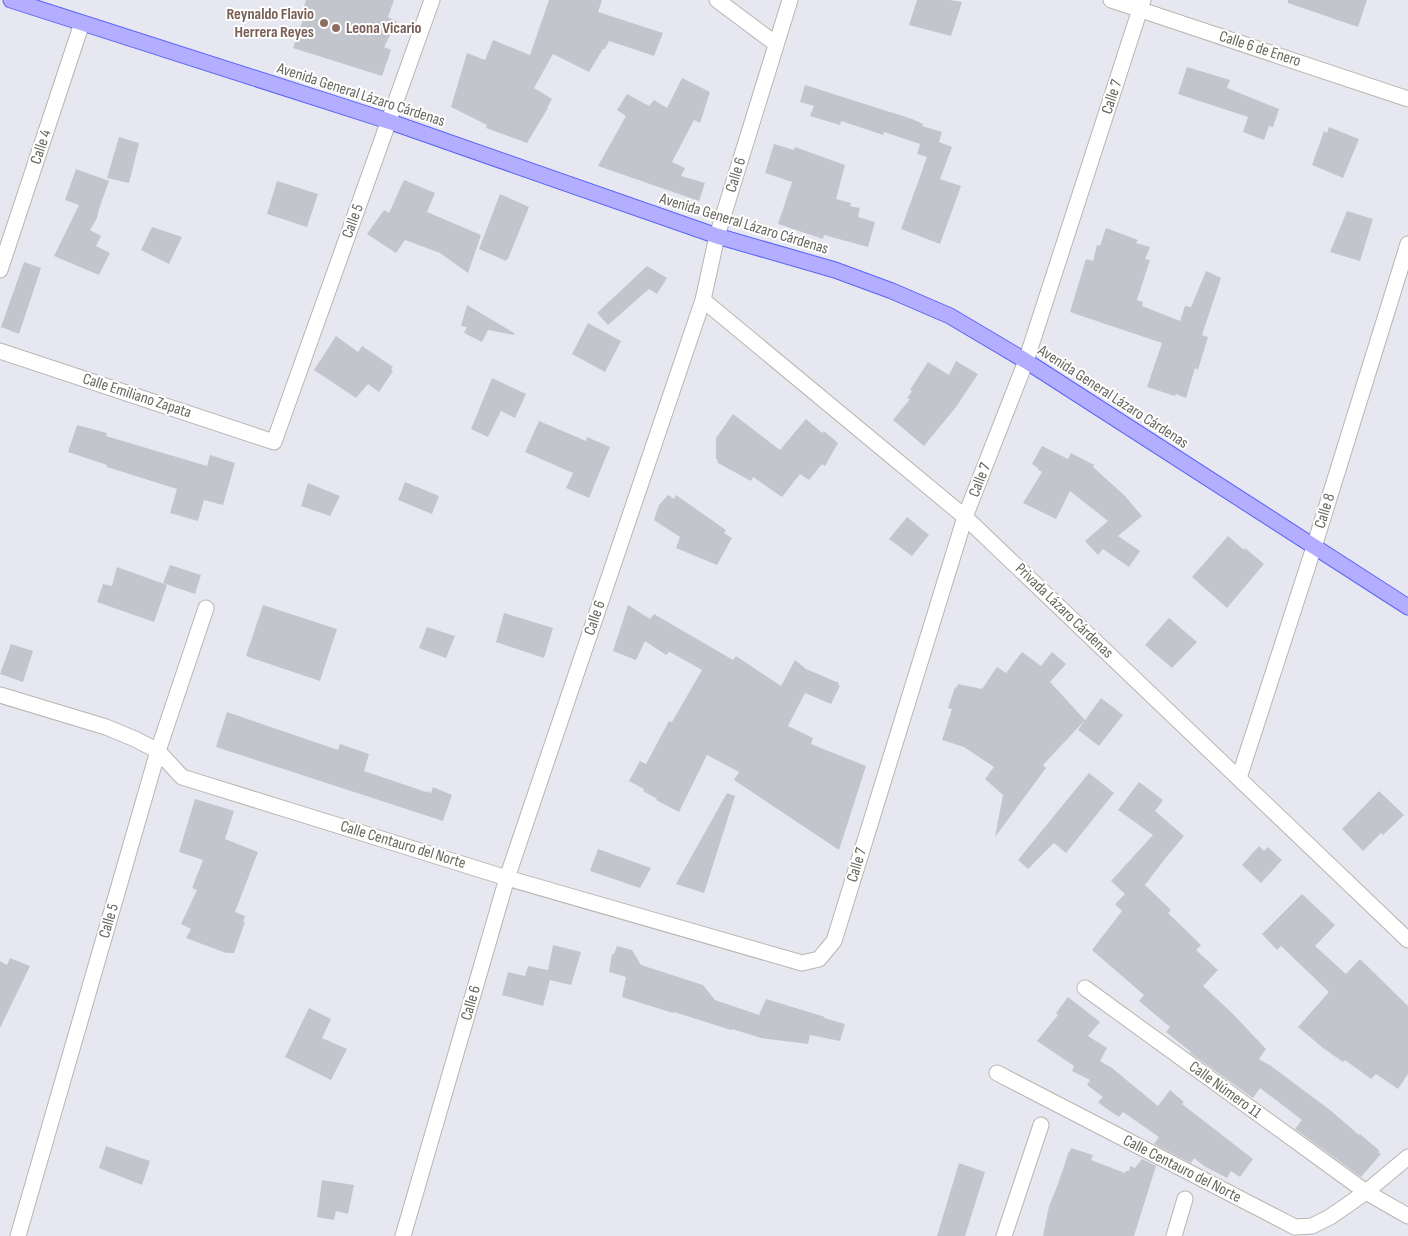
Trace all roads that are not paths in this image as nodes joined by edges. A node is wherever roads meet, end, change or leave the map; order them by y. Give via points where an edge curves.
1 (11, 0) edge
2 (432, 0) edge
3 (717, 0) edge
4 (790, 0) edge
5 (1111, 0) edge
6 (1142, 5) edge
7 (82, 23) junction
8 (776, 44) junction
9 (1408, 99) edge
10 (388, 121) junction
11 (717, 236) junction
12 (1408, 244) edge
13 (0, 270) edge
14 (703, 300) junction
15 (0, 350) edge
16 (1026, 361) junction
17 (274, 442) joint
18 (965, 517) junction
19 (1314, 547) junction
20 (1408, 607) edge
21 (206, 608) dead end
22 (0, 695) edge
23 (158, 751) junction
24 (1239, 778) junction
25 (507, 878) junction
26 (1408, 940) edge
27 (820, 959) joint
28 (1085, 988) dead end
29 (998, 1073) dead end
30 (1041, 1125) dead end
31 (1408, 1157) edge
32 (1366, 1192) junction
33 (1185, 1199) dead end
34 (1408, 1216) edge
35 (18, 1236) edge
36 (403, 1236) edge
37 (1004, 1236) edge
38 (1174, 1236) edge

1 - 7 main road, Avenida General Lázaro Cárdenas
2 - 10 street, Calle 5
3 - 8 street
4 - 8 street, Calle 6
5 - 6 street, Calle 6 de Enero
6 - 9 street, Calle 6 de Enero
6 - 16 street, Calle 7
7 - 10 main road, Avenida General Lázaro Cárdenas
7 - 13 street, Calle 4
8 - 11 street, Calle 6
10 - 11 main road, Avenida General Lázaro Cárdenas
10 - 17 street, Calle 5
11 - 14 street, Calle 6
11 - 16 main road, Avenida General Lázaro Cárdenas via 835,270 892,291 950,316
12 - 19 street, Calle 8
14 - 18 street, Privada Lázaro Cárdenas
14 - 25 street, Calle 6
15 - 17 street, Calle Emiliano Zapata
16 - 18 street, Calle 7
16 - 19 main road, Avenida General Lázaro Cárdenas
18 - 24 street, Privada Lázaro Cárdenas
18 - 27 street, Calle 7 via 834,941
19 - 20 main road, Avenida General Lázaro Cárdenas
19 - 24 street, Calle 8
21 - 23 street, Calle 5
22 - 23 street, Calle Centauro del Norte via 106,727
23 - 25 street, Calle Centauro del Norte via 182,777
23 - 35 street, Calle 5
24 - 26 street, Privada Lázaro Cárdenas
25 - 27 street, Calle Centauro del Norte via 802,963
25 - 36 street, Calle 6
28 - 32 street, Calle Número 11
29 - 32 street, Calle Centauro del Norte via 1295,1227 1321,1222
30 - 37 street
31 - 32 street, Calle Centauro del Norte
32 - 34 street, Calle Número 11
33 - 38 street

